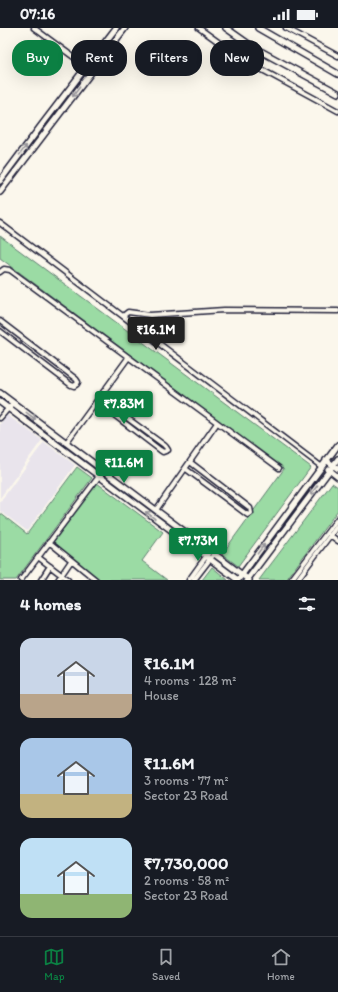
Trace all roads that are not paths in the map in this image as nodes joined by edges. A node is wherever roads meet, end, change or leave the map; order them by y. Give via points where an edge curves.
1 (34, 28) edge
2 (116, 28) edge
3 (125, 28) edge
4 (200, 28) edge
5 (226, 28) edge
6 (258, 28) edge
7 (286, 28) edge
8 (107, 40) edge
9 (71, 55) edge
10 (338, 56) edge
11 (338, 74) edge
12 (80, 76) edge
13 (338, 93) edge
14 (338, 111) edge
15 (2, 173) edge
16 (0, 181) edge
17 (0, 192) edge
18 (0, 223) edge
19 (0, 272) edge
20 (338, 310) edge
21 (123, 316) junction
22 (0, 321) edge
23 (0, 331) edge
24 (25, 340) junction
25 (21, 347) junction
26 (128, 358) junction
27 (64, 370) junction
28 (61, 377) junction
29 (0, 393) edge
30 (100, 398) junction
31 (0, 402) edge
32 (13, 402) junction
33 (97, 402) junction
34 (8, 408) junction
35 (0, 418) edge
36 (217, 423) junction
37 (66, 443) junction
38 (338, 445) edge
39 (338, 459) edge
40 (326, 460) junction
41 (190, 462) junction
42 (333, 465) junction
43 (322, 466) junction
44 (186, 468) junction
45 (279, 468) dead end
46 (338, 469) edge
47 (329, 470) junction
48 (103, 471) junction
49 (99, 476) junction
50 (338, 477) edge
51 (156, 510) junction
52 (338, 518) edge
53 (338, 525) edge
54 (330, 535) junction
55 (338, 541) edge
56 (49, 542) junction
57 (212, 552) junction
58 (38, 557) junction
59 (208, 558) junction
60 (71, 561) junction
61 (50, 566) junction
62 (242, 574) junction
63 (62, 575) junction
64 (21, 580) edge
65 (41, 580) edge
66 (58, 580) edge
67 (68, 580) edge
68 (96, 580) edge
69 (189, 580) edge
70 (194, 580) edge
71 (238, 580) edge
72 (248, 580) edge
73 (291, 580) edge
74 (298, 580) edge

1 - 9 street
2 - 8 street
3 -> 17 street
4 - 14 street via 242,59
5 - 13 street via 253,48
6 - 11 street
7 - 10 street
15 -> 12 street
15 - 16 street
18 - 21 street
19 - 26 street via 4,269 10,270
20 - 21 street via 224,310 150,315 128,312
21 - 43 street
22 - 24 street
23 - 25 street
24 - 25 street
24 - 27 street
25 - 28 street
26 - 30 street
26 - 36 street
27 - 28 street
27 - 28 street via 77,381 77,384 73,386
29 - 32 street
30 - 33 street
30 - 33 street via 168,450 160,450
31 - 34 street
32 - 34 street
32 -> 37 street
33 - 37 street
34 - 35 street
34 - 49 street
36 - 41 street
36 - 45 street
37 - 48 street
38 - 40 street
39 - 42 street
40 - 42 street
40 - 43 street
41 - 44 street
41 - 44 street via 250,508 251,513 245,513
42 - 46 street
42 - 47 street
43 - 47 street
62 -> 43 street
44 - 51 street
47 - 50 street
47 -> 72 street
48 - 49 street
48 - 51 street
49 - 56 street
59 -> 49 street
51 - 57 street
52 - 73 street
53 - 54 street
54 - 55 street
54 - 74 street
56 - 58 street
56 - 60 street
57 - 59 street
57 - 62 street
58 - 61 street
58 - 64 street
59 - 69 street
59 - 70 street
59 - 71 street
60 - 63 street
60 - 68 street
61 - 63 street
61 - 65 street
62 - 71 street
62 - 72 street
63 - 66 street
63 - 67 street

